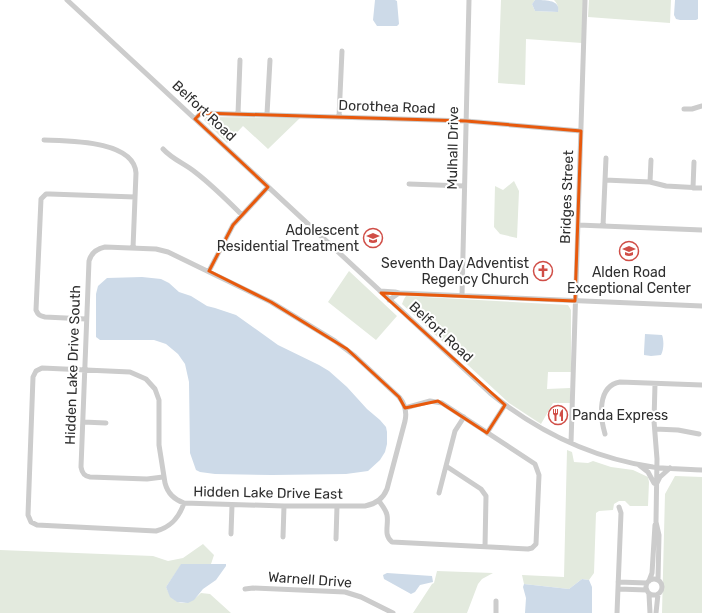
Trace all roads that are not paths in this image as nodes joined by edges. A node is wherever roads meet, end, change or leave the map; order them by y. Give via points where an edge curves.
1 (67, 0) edge
2 (469, 0) edge
3 (585, 0) edge
4 (342, 51) dead end
5 (240, 60) dead end
6 (270, 60) dead end
7 (702, 106) edge
8 (684, 109) dead end
9 (238, 114) junction
10 (267, 114) junction
11 (339, 117) junction
12 (195, 119) junction
13 (466, 121) junction
14 (581, 131) junction
15 (44, 140) dead end
16 (163, 149) dead end
17 (606, 158) dead end
18 (651, 160) dead end
19 (694, 162) dead end
20 (605, 180) junction
21 (650, 182) junction
22 (409, 184) dead end
23 (464, 186) junction
24 (268, 187) junction
25 (693, 188) junction
26 (702, 188) edge
27 (135, 197) junction
28 (242, 214) junction
29 (578, 225) junction
30 (603, 226) junction
31 (702, 230) edge
32 (133, 248) junction
33 (209, 271) junction
34 (380, 291) junction
35 (399, 293) junction
36 (462, 296) junction
37 (389, 300) junction
38 (575, 301) junction
39 (702, 306) edge
40 (86, 319) junction
41 (85, 370) junction
42 (655, 384) junction
43 (702, 385) edge
44 (505, 405) junction
45 (405, 408) junction
46 (464, 417) junction
47 (83, 422) junction
48 (106, 423) dead end
49 (655, 429) junction
50 (488, 433) junction
51 (605, 434) dead end
52 (699, 434) dead end
53 (571, 443) junction
54 (637, 464) junction
55 (446, 466) junction
56 (656, 467) junction
57 (670, 468) junction
58 (702, 470) edge
59 (163, 477) junction
60 (655, 486) junction
61 (439, 493) dead end
62 (379, 501) junction
63 (184, 503) junction
64 (232, 505) junction
65 (284, 506) junction
66 (337, 506) junction
67 (619, 507) dead end
68 (656, 522) junction
69 (230, 534) dead end
70 (283, 537) dead end
71 (336, 539) dead end
72 (485, 547) junction
73 (658, 580) junction
74 (618, 582) junction
75 (648, 582) junction
76 (633, 583) junction
77 (245, 589) dead end
78 (618, 589) junction
79 (633, 590) junction
80 (648, 592) junction
81 (658, 594) junction
82 (496, 601) dead end
83 (393, 613) edge
84 (496, 613) edge
85 (617, 613) edge
86 (650, 613) edge
87 (656, 613) edge

1 - 12 street, Belfort Road
2 - 13 street, Mulhall Drive
3 - 14 street, Bridges Street
4 - 11 street
5 - 9 street
6 - 10 street
7 - 8 street
9 - 10 street, Dorothea Road
9 - 12 street, Dorothea Road via 201,113
10 - 11 street, Dorothea Road
11 - 13 street, Dorothea Road
12 - 24 street, Belfort Road
13 - 14 street, Dorothea Road
13 - 23 street, Mulhall Drive
14 - 29 street, Bridges Street
15 - 27 street via 101,145 125,154 136,167
16 - 28 street via 204,179
17 - 20 street
18 - 21 street
19 - 25 street
20 - 21 street
20 - 30 street
21 - 25 street
22 - 23 street
23 - 36 street, Mulhall Drive
24 - 28 street
24 - 34 street, Belfort Road
25 - 26 street
27 - 32 street
27 - 40 street via 50,194 43,196 40,202 36,310 39,315 45,317
28 - 33 street via 229,232
29 - 30 street
29 - 38 street, Bridges Street
30 - 31 street
32 - 33 street via 168,252
32 - 40 street, Hidden Lake Drive South via 105,247 90,256
33 - 45 street via 271,302 347,349 399,397
34 - 35 street
34 - 37 street, Belfort Road
35 - 36 street
35 - 37 street
36 - 38 street
37 - 44 street, Belfort Road
38 - 39 street
38 - 53 street, Bridges Street
40 - 41 street, Hidden Lake Drive South
41 - 47 street, Hidden Lake Drive South
41 - 59 street, Hidden Lake Drive East via 135,373 146,379 155,389 159,400 159,445
41 - 63 street, Hidden Lake Drive East via 42,368 36,371 33,377 28,515 31,522 37,525 156,531 173,522
42 - 43 street
42 - 49 street
42 - 51 street via 620,382 607,386 603,397 602,423
44 - 50 street
44 - 53 street, Belfort Road
45 - 46 street via 434,401
45 - 62 street via 406,421 387,489
46 - 50 street
46 - 55 street via 455,431
47 - 48 street
47 - 59 street, Hidden Lake Drive South via 81,467 84,474 90,477
49 - 52 street
49 - 56 street
50 - 72 street via 532,462 537,467 539,475 537,541 534,546 528,549
53 - 54 street, Belfort Road
54 - 56 street, Belfort Road
54 - 60 street via 648,472
55 - 61 street
55 - 72 street via 481,489 486,496
56 - 57 street, Belfort Road
56 - 60 street
57 - 58 street, Belfort Road
57 - 60 street
59 - 63 street, Hidden Lake Drive East via 169,493
60 - 68 street
62 - 66 street, Hidden Lake Drive East via 365,506
62 - 72 street via 387,513 387,534 392,542
63 - 64 street, Hidden Lake Drive East
64 - 65 street, Hidden Lake Drive East
64 - 69 street
65 - 66 street, Hidden Lake Drive East
65 - 70 street
66 - 71 street
67 - 74 street via 621,513
68 - 73 street
68 - 75 street via 652,573
73 - 75 street
73 - 81 street via 662,584 662,590
74 - 76 street
74 - 78 street
75 - 76 street
75 - 80 street
76 - 79 street
77 - 83 street, Warnell Drive via 345,592
78 - 79 street
78 - 85 street
79 - 80 street
80 - 81 street via 652,595
80 - 86 street
81 - 87 street
82 - 84 street

